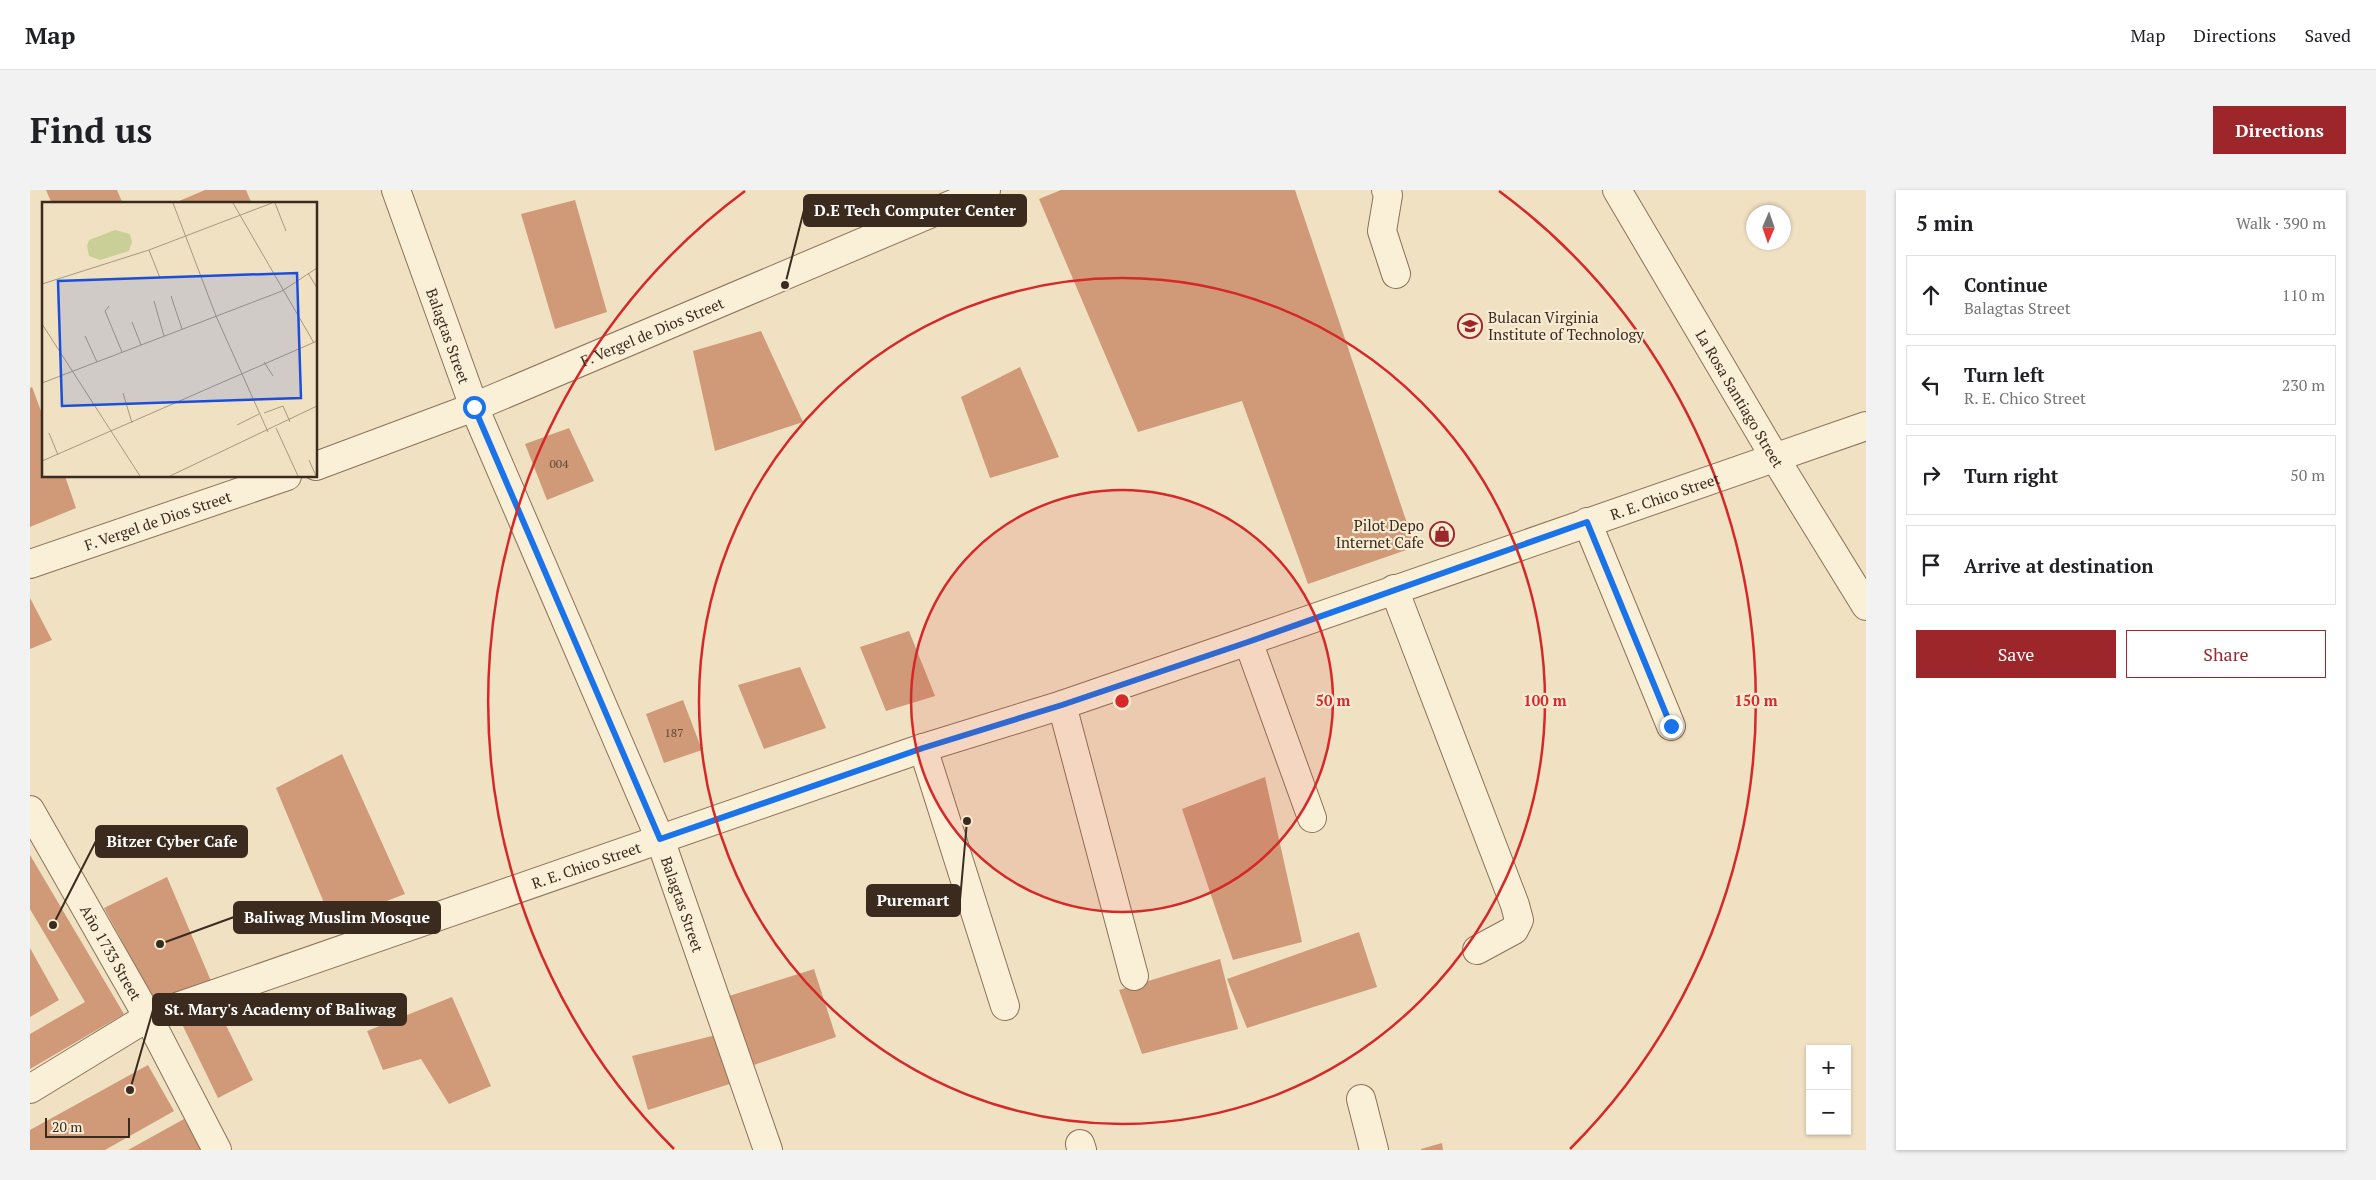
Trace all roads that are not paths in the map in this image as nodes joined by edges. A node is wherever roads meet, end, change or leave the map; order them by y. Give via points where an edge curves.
1 (396, 190) edge
2 (986, 190) edge
3 (1386, 190) edge
4 (1617, 190) edge
5 (1396, 274) dead end
6 (474, 407) junction
7 (1866, 426) edge
8 (1774, 458) junction
9 (318, 465) edge
10 (281, 478) edge
11 (1587, 522) junction
12 (30, 564) edge
13 (1394, 590) junction
14 (1866, 606) edge
15 (1248, 642) junction
16 (1062, 705) junction
17 (1671, 726) dead end
18 (923, 748) junction
19 (30, 810) edge
20 (1312, 818) dead end
21 (660, 839) junction
22 (1478, 950) dead end
23 (1134, 976) dead end
24 (1005, 1006) dead end
25 (148, 1017) junction
26 (30, 1089) edge
27 (1361, 1099) dead end
28 (217, 1150) edge
29 (768, 1150) edge
30 (1374, 1150) edge

1 - 6 street, Balagtas Street
2 - 6 street, F. Vergel de Dios Street
3 - 5 street via 1382,231
4 - 8 street, La Rosa Santiago Street
6 - 9 street, F. Vergel de Dios Street
6 - 21 street, Balagtas Street
7 - 8 street, R. E. Chico Street
8 - 11 street, R. E. Chico Street
8 - 14 street, La Rosa Santiago Street
10 - 12 street, F. Vergel de Dios Street
11 - 13 street, R. E. Chico Street
11 - 17 street
13 - 15 street, R. E. Chico Street
13 - 22 street via 1515,906 1518,920 1514,930
15 - 16 street, R. E. Chico Street
15 - 20 street
16 - 18 street, R. E. Chico Street
16 - 23 street
18 - 21 street, R. E. Chico Street
18 - 24 street
19 - 25 street, Año 1733 Street
21 - 25 street, R. E. Chico Street
21 - 29 street, Balagtas Street
25 - 26 street, R. E. Chico Street
25 - 28 street, Año 1733 Street
27 - 30 street

